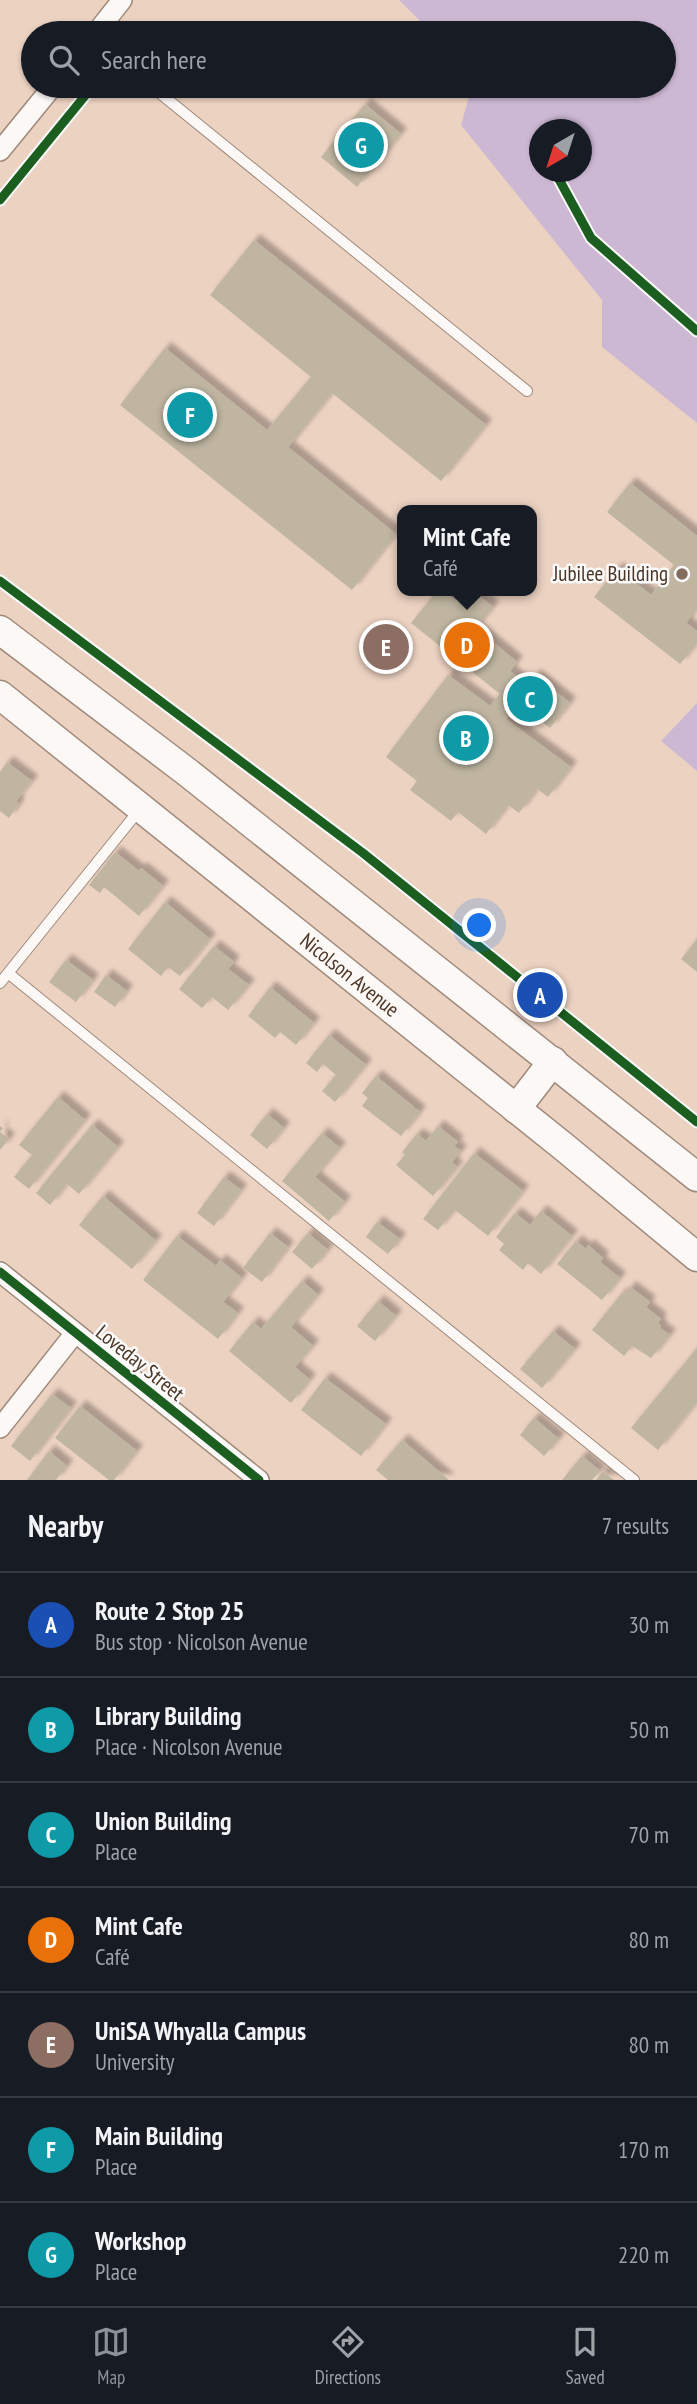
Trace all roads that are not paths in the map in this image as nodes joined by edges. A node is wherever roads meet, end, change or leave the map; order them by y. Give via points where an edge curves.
1 (122, 0) edge
2 (105, 21) edge
3 (43, 98) edge
4 (166, 98) edge
5 (0, 151) edge
6 (527, 391) dead end
7 (0, 630) edge
8 (0, 695) edge
9 (141, 808) junction
10 (8, 973) junction
11 (0, 983) edge
12 (552, 1061) junction
13 (516, 1109) junction
14 (697, 1177) edge
15 (697, 1257) edge
16 (0, 1272) edge
17 (75, 1333) junction
18 (0, 1428) edge
19 (259, 1480) edge
20 (634, 1480) edge

1 - 2 street
3 - 5 street
4 - 6 lane
7 - 12 main road
8 - 9 main road, Nicolson Avenue
9 - 10 lane
9 - 13 main road, Nicolson Avenue
10 - 11 lane
10 - 20 lane
12 - 13 main road
12 - 14 main road
13 - 15 main road, Nicolson Avenue
16 - 17 street, Loveday Street
17 - 18 street
17 - 19 street, Loveday Street

